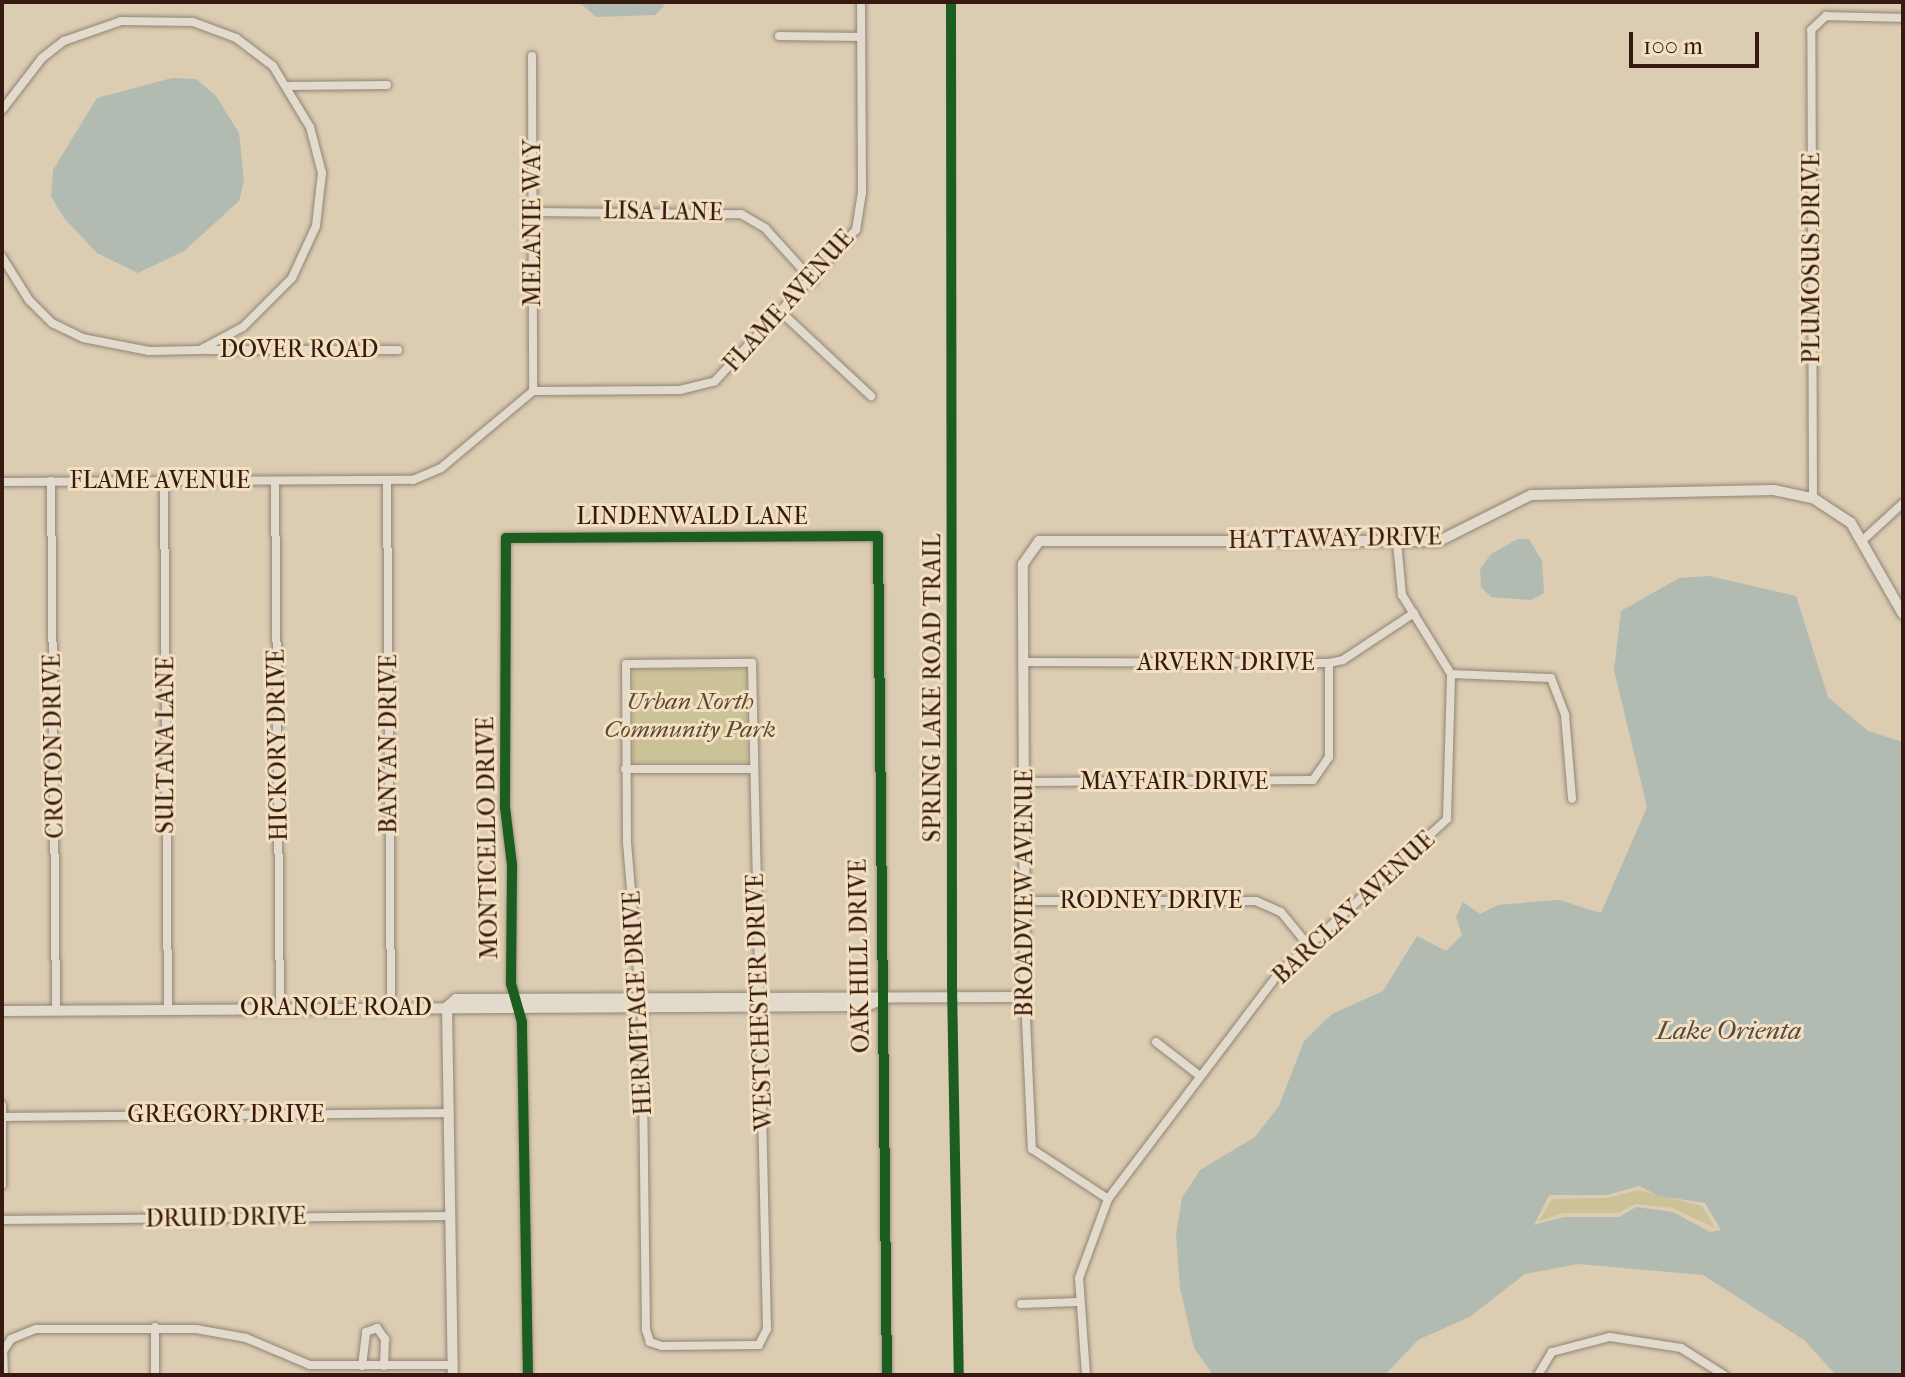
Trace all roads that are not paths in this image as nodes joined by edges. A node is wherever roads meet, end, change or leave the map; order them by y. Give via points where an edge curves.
1 (861, 2) edge
2 (1903, 18) edge
3 (779, 36) dead end
4 (861, 37) junction
5 (532, 56) dead end
6 (387, 85) dead end
7 (289, 86) junction
8 (2, 110) edge
9 (533, 212) junction
10 (2, 257) edge
11 (813, 281) junction
12 (782, 313) junction
13 (200, 350) junction
14 (398, 350) dead end
15 (533, 391) junction
16 (871, 396) dead end
17 (387, 480) junction
18 (51, 481) junction
19 (164, 481) junction
20 (275, 481) junction
21 (2, 482) edge
22 (1813, 498) junction
23 (1903, 503) edge
24 (878, 536) joint
25 (506, 538) joint
26 (1864, 539) junction
27 (1397, 542) junction
28 (1030, 546) joint
29 (1414, 613) junction
30 (1903, 614) edge
31 (1024, 662) junction
32 (1329, 663) junction
33 (626, 664) joint
34 (1451, 674) junction
35 (625, 769) junction
36 (754, 769) junction
37 (1024, 782) junction
38 (1572, 799) dead end
39 (1024, 901) junction
40 (1308, 945) junction
41 (1025, 997) junction
42 (880, 1000) junction
43 (640, 1002) junction
44 (759, 1002) junction
45 (518, 1004) junction
46 (447, 1007) junction
47 (391, 1008) junction
48 (168, 1009) junction
49 (280, 1009) junction
50 (56, 1010) junction
51 (2, 1011) edge
52 (1156, 1042) dead end
53 (1200, 1076) junction
54 (2, 1105) edge
55 (449, 1113) junction
56 (2, 1117) edge
57 (2, 1185) edge
58 (1108, 1199) junction
59 (450, 1216) junction
60 (2, 1220) edge
61 (1078, 1302) junction
62 (1021, 1304) dead end
63 (155, 1327) junction
64 (650, 1342) joint
65 (310, 1365) junction
66 (362, 1366) junction
67 (384, 1366) junction
68 (453, 1370) edge
69 (4, 1375) edge
70 (155, 1375) edge
71 (307, 1375) edge
72 (528, 1375) edge
73 (887, 1375) edge
74 (1086, 1375) edge
75 (1538, 1375) edge
76 (1724, 1375) edge

1 - 4 street, FLAME AVENUE
2 - 22 street, PLUMOSUS DRIVE via 1816,19 1811,30
3 - 4 street
4 - 11 street, FLAME AVENUE via 860,214 847,244
5 - 9 street, MELANIE WAY
6 - 7 street
7 - 8 street via 254,51 219,29 143,18 64,41 42,58
7 - 13 street via 318,151 316,226 292,278 269,306
9 - 11 street, LISA LANE via 741,214 765,228
9 - 15 street, MELANIE WAY
10 - 13 street, DOVER ROAD via 29,300 52,323 83,338 149,351
11 - 12 street, FLAME AVENUE
12 - 15 street, FLAME AVENUE via 727,372 698,387
12 - 16 street
13 - 14 street, DOVER ROAD
15 - 17 street, FLAME AVENUE via 427,477
17 - 20 street, FLAME AVENUE
17 - 47 street, BANYAN DRIVE
18 - 19 street, FLAME AVENUE
18 - 21 street, FLAME AVENUE
18 - 50 street, CROTON DRIVE
19 - 20 street, FLAME AVENUE
19 - 48 street, SULTANA LANE
20 - 49 street, HICKORY DRIVE
22 - 26 street, HATTAWAY DRIVE via 1842,515
22 - 27 street, HATTAWAY DRIVE via 1759,489 1541,494 1496,509 1456,537
23 - 26 street
24 - 25 street, LINDENWALD LANE
24 - 42 street, OAK HILL DRIVE
25 - 45 street, MONTICELLO DRIVE via 505,807
26 - 30 street, HATTAWAY DRIVE
27 - 28 street, HATTAWAY DRIVE via 1049,539
27 - 29 street via 1398,583
28 - 31 street, BROADVIEW AVENUE via 1023,564
29 - 32 street, ARVERN DRIVE via 1343,660
29 - 34 street
31 - 32 street, ARVERN DRIVE
31 - 37 street, BROADVIEW AVENUE
32 - 37 street, MAYFAIR DRIVE via 1329,757 1321,773 1304,782
33 - 35 street, HERMITAGE DRIVE
33 - 36 street, WESTCHESTER DRIVE via 752,663
34 - 38 street via 1551,678 1569,738
34 - 40 street, BARCLAY AVENUE via 1447,819
35 - 36 street
35 - 43 street, HERMITAGE DRIVE
36 - 44 street, WESTCHESTER DRIVE
37 - 39 street, BROADVIEW AVENUE
39 - 40 street, RODNEY DRIVE via 1256,901 1281,912
39 - 41 street, BROADVIEW AVENUE
40 - 53 street, BARCLAY AVENUE
41 - 42 street
41 - 58 street, BROADVIEW AVENUE via 1032,1149
42 - 44 street via 866,994
42 - 73 street, OAK HILL DRIVE
43 - 44 street
43 - 45 street
43 - 64 street, HERMITAGE DRIVE
44 - 64 street, WESTCHESTER DRIVE via 764,1341
45 - 46 street via 456,999
45 - 72 street, MONTICELLO DRIVE
46 - 47 street, ORANOLE ROAD
46 - 55 street, ORANOLE ROAD
47 - 49 street, ORANOLE ROAD
48 - 49 street, ORANOLE ROAD
48 - 50 street, ORANOLE ROAD
50 - 51 street, ORANOLE ROAD
52 - 53 street
53 - 58 street, BARCLAY AVENUE
54 - 56 street
55 - 56 street, GREGORY DRIVE
55 - 59 street, ORANOLE ROAD
56 - 57 street
58 - 61 street, BARCLAY AVENUE via 1085,1250
59 - 60 street, DRUID DRIVE
59 - 68 street, ORANOLE ROAD
61 - 62 street
61 - 74 street, BARCLAY AVENUE
63 - 65 street via 220,1331
63 - 69 street via 25,1330 3,1351
63 - 70 street
65 - 66 street
65 - 71 street
66 - 67 street
66 - 67 street via 366,1332 377,1328 385,1339
67 - 68 street
75 - 76 street via 1544,1358 1576,1342 1624,1338 1681,1348

